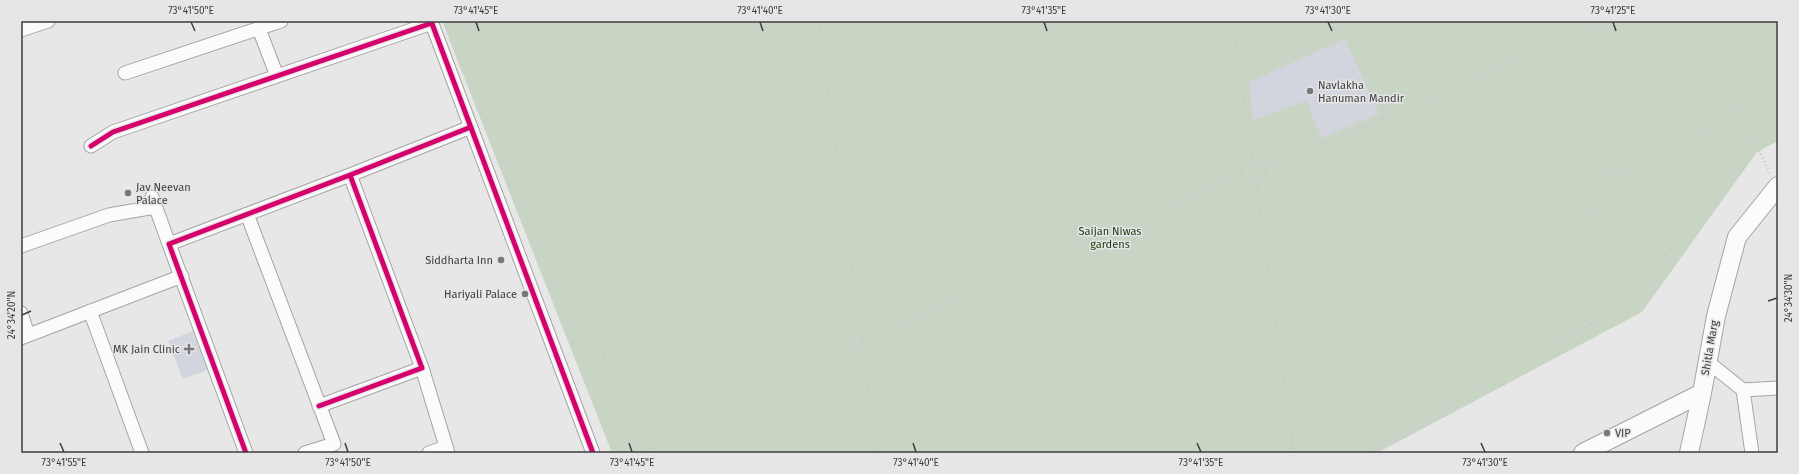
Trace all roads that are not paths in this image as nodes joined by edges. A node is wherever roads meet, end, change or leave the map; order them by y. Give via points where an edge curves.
1 (48, 21) edge
2 (281, 21) edge
3 (431, 22) edge
4 (259, 29) junction
5 (21, 30) edge
6 (124, 73) dead end
7 (277, 76) junction
8 (471, 128) junction
9 (91, 146) dead end
10 (350, 175) junction
11 (1777, 187) edge
12 (246, 214) junction
13 (169, 244) junction
14 (21, 246) edge
15 (182, 276) junction
16 (90, 311) junction
17 (21, 313) edge
18 (25, 336) edge
19 (1708, 362) junction
20 (422, 368) junction
21 (1778, 388) edge
22 (1743, 390) junction
23 (1702, 393) junction
24 (319, 406) junction
25 (335, 448) edge
26 (447, 450) edge
27 (142, 453) edge
28 (246, 453) edge
29 (305, 453) edge
30 (429, 453) edge
31 (593, 453) edge
32 (1583, 453) edge
33 (1689, 453) edge
34 (1752, 453) edge

1 - 5 street
2 - 4 street
3 - 7 street
3 - 8 street
4 - 6 street
4 - 7 street
7 - 9 street via 113,132
8 - 10 street
8 - 31 street
10 - 12 street
10 - 20 street
11 - 19 main road, Shitla Marg via 1738,237 1716,316
12 - 13 street
12 - 24 street
13 - 14 street via 154,202
13 - 15 street
15 - 16 street
15 - 28 street
16 - 18 street
16 - 27 street
17 - 18 street
19 - 22 street
19 - 23 main road, Shitla Marg
20 - 24 street
20 - 26 street
21 - 22 street
22 - 34 street
23 - 32 main road
23 - 33 main road, Shitla Marg
24 - 25 street
25 - 29 street
26 - 30 street

